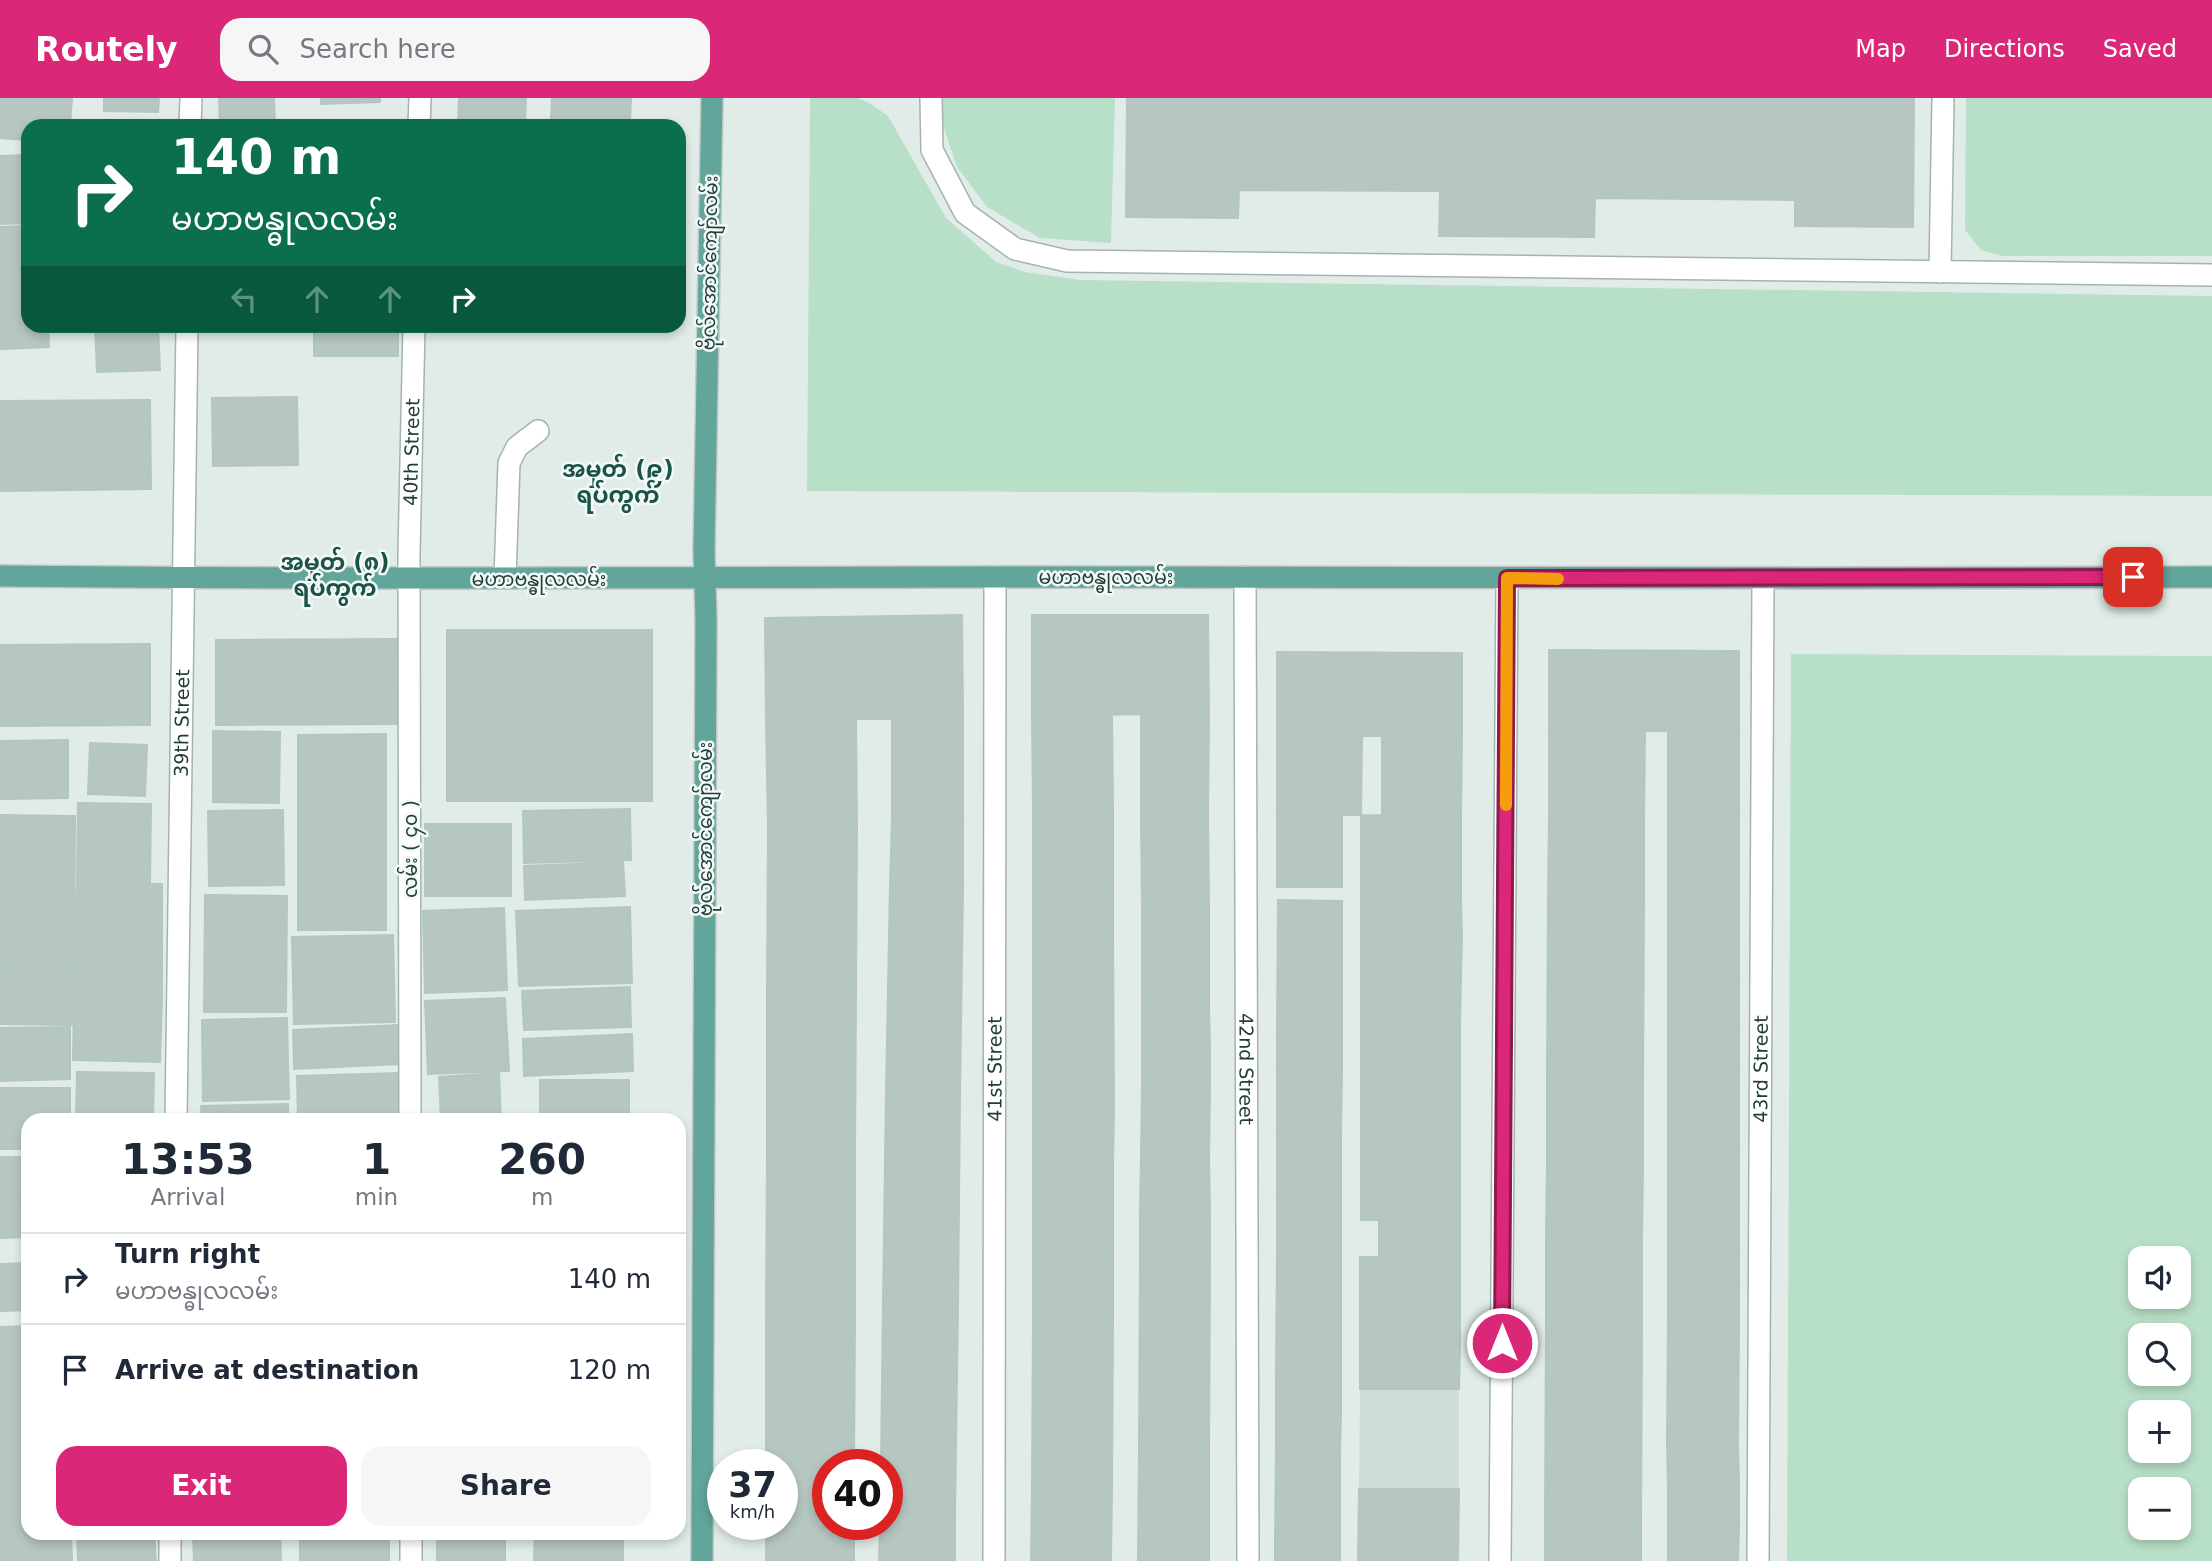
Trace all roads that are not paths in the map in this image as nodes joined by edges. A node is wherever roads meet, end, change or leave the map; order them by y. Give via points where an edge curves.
1 (191, 98) edge
2 (419, 98) edge
3 (712, 98) edge
4 (931, 98) edge
5 (1943, 98) edge
6 (190, 119) edge
7 (419, 119) edge
8 (1940, 272) junction
9 (2212, 275) edge
10 (187, 333) edge
11 (414, 333) edge
12 (538, 431) dead end
13 (0, 576) edge
14 (995, 577) junction
15 (1245, 577) junction
16 (2212, 577) edge
17 (185, 578) junction
18 (505, 578) junction
19 (1507, 578) junction
20 (409, 579) junction
21 (706, 579) junction
22 (1763, 579) junction
23 (176, 1113) edge
24 (410, 1113) edge
25 (170, 1540) edge
26 (411, 1540) edge
27 (170, 1561) edge
28 (411, 1561) edge
29 (702, 1561) edge
30 (994, 1561) edge
31 (1248, 1561) edge
32 (1500, 1561) edge
33 (1758, 1561) edge

1 - 6 street
2 - 7 street
3 - 21 main road, ဗိုလ်အောင်ကျော်လမ်း
4 - 8 street via 932,150 965,213 1015,248 1067,261
5 - 8 street
8 - 9 street
10 - 17 street, 39th Street
11 - 20 street, 40th Street
12 - 18 street via 517,447 509,463
13 - 17 main road, မဟာဗန္ဓုလလမ်း
14 - 15 main road, မဟာဗန္ဓုလလမ်း
14 - 21 main road, မဟာဗန္ဓုလလမ်း
14 - 30 street, 41st Street
15 - 19 main road, မဟာဗန္ဓုလလမ်း
15 - 31 street, 42nd Street
16 - 22 main road, မဟာဗန္ဓုလလမ်း
17 - 20 main road, မဟာဗန္ဓုလလမ်း
17 - 23 street, 39th Street
18 - 20 main road, မဟာဗန္ဓုလလမ်း
18 - 21 main road, မဟာဗန္ဓုလလမ်း
19 - 22 main road, မဟာဗန္ဓုလလမ်း
19 - 32 street
20 - 24 street, လမ်း ( ၄၀ )
21 - 29 main road, ဗိုလ်အောင်ကျော်လမ်း
22 - 33 street, 43rd Street
25 - 27 street
26 - 28 street

